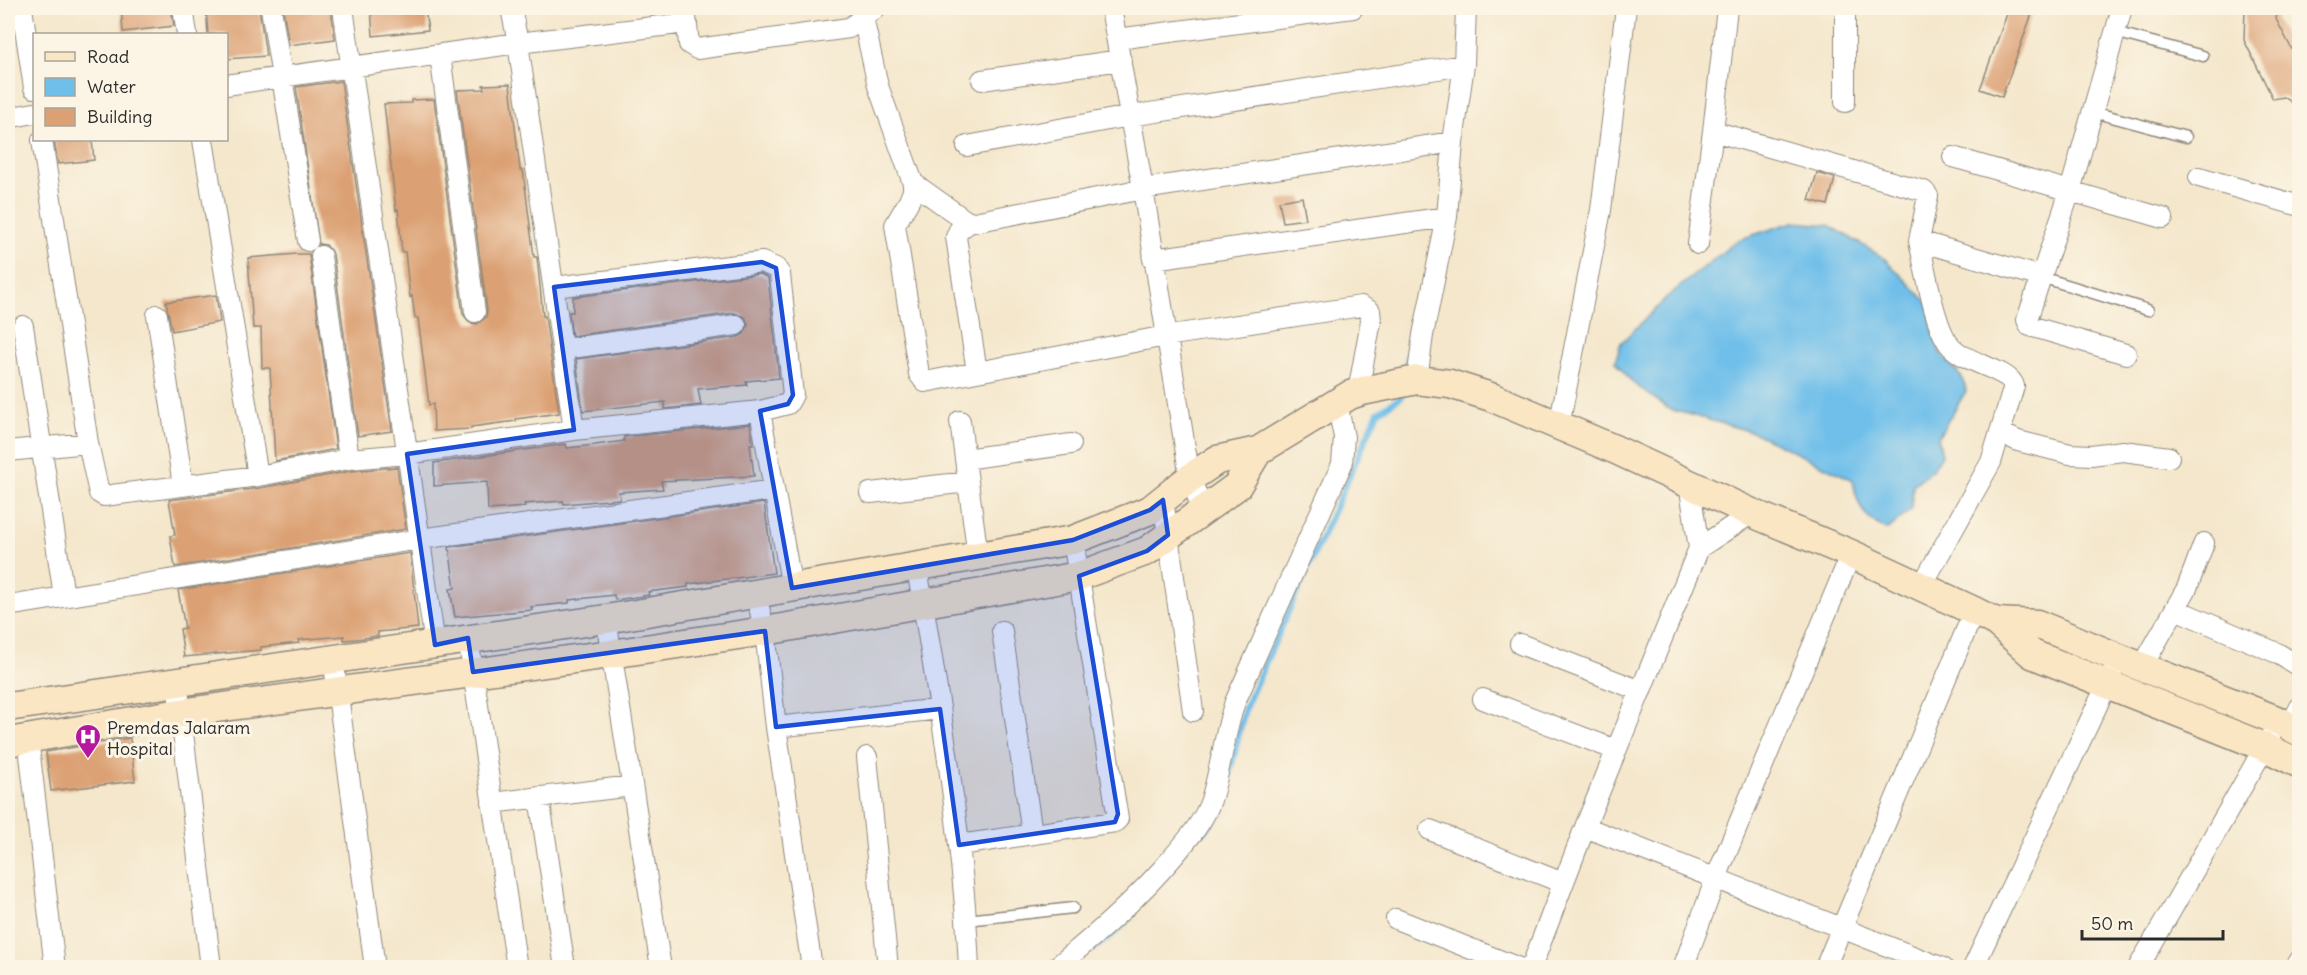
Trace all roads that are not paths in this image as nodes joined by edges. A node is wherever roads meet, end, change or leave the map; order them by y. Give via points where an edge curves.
1 (22, 8) edge
2 (183, 8) edge
3 (271, 8) edge
4 (343, 8) edge
5 (511, 8) edge
6 (1111, 8) edge
7 (1353, 8) edge
8 (1466, 8) edge
9 (1626, 8) edge
10 (1727, 8) edge
11 (1845, 8) edge
12 (2122, 8) edge
13 (866, 11) edge
14 (686, 15) edge
15 (2115, 32) junction
16 (187, 33) edge
17 (1117, 39) junction
18 (518, 43) junction
19 (440, 55) junction
20 (2203, 56) dead end
21 (1120, 60) junction
22 (1464, 65) junction
23 (352, 68) junction
24 (283, 76) junction
25 (982, 80) dead end
26 (33, 81) edge
27 (228, 85) edge
28 (1845, 102) dead end
29 (2093, 112) junction
30 (33, 113) edge
31 (1130, 116) junction
32 (8, 118) edge
33 (1713, 131) junction
34 (2186, 137) dead end
35 (42, 141) edge
36 (203, 141) edge
37 (1453, 142) junction
38 (967, 146) dead end
39 (1953, 157) dead end
40 (2199, 177) dead end
41 (913, 183) junction
42 (1143, 189) junction
43 (2070, 191) junction
44 (2300, 206) edge
45 (1447, 217) junction
46 (2163, 218) dead end
47 (969, 223) junction
48 (1919, 241) junction
49 (1698, 244) dead end
50 (1153, 259) junction
51 (2041, 277) junction
52 (554, 287) junction
53 (2148, 310) dead end
54 (475, 312) dead end
55 (157, 315) dead end
56 (736, 325) dead end
57 (23, 326) dead end
58 (1166, 336) junction
59 (564, 349) junction
60 (2126, 354) dead end
61 (977, 372) junction
62 (1413, 381) junction
63 (1352, 395) junction
64 (760, 411) junction
65 (960, 422) dead end
66 (1559, 426) junction
67 (574, 430) junction
68 (2001, 433) junction
69 (88, 443) junction
70 (1071, 444) dead end
71 (40, 448) junction
72 (8, 451) edge
73 (1258, 451) junction
74 (407, 453) junction
75 (2169, 457) dead end
76 (349, 459) junction
77 (965, 459) junction
78 (258, 476) junction
79 (1190, 478) junction
80 (968, 482) junction
81 (1689, 483) junction
82 (183, 485) junction
83 (773, 490) junction
84 (870, 493) dead end
85 (1163, 500) junction
86 (1203, 510) junction
87 (1752, 513) junction
88 (1168, 535) junction
89 (420, 539) junction
90 (1073, 540) junction
91 (2204, 543) dead end
92 (1699, 548) junction
93 (1851, 554) junction
94 (978, 557) junction
95 (917, 568) junction
96 (1079, 576) junction
97 (1921, 587) junction
98 (792, 588) junction
99 (64, 596) junction
100 (756, 596) junction
101 (923, 605) junction
102 (8, 606) edge
103 (2175, 609) junction
104 (1985, 617) junction
105 (606, 620) junction
106 (765, 631) junction
107 (1002, 631) dead end
108 (468, 638) junction
109 (1520, 644) dead end
110 (435, 645) junction
111 (611, 654) junction
112 (333, 658) junction
113 (2131, 663) junction
114 (2300, 667) edge
115 (473, 672) junction
116 (177, 682) junction
117 (2107, 685) junction
118 (1641, 691) junction
119 (338, 692) junction
120 (1483, 699) dead end
121 (8, 707) edge
122 (940, 709) junction
123 (1193, 711) dead end
124 (180, 713) junction
125 (2292, 721) edge
126 (776, 727) junction
127 (18, 740) edge
128 (2265, 747) junction
129 (1616, 750) junction
130 (867, 757) dead end
131 (2300, 764) edge
132 (632, 786) junction
133 (539, 797) junction
134 (492, 803) junction
135 (1585, 827) junction
136 (1430, 830) dead end
137 (1032, 833) junction
138 (959, 846) junction
139 (1716, 878) junction
140 (1563, 883) junction
141 (1073, 908) dead end
142 (1396, 919) dead end
143 (967, 920) junction
144 (1840, 927) junction
145 (2300, 960) edge
146 (55, 968) edge
147 (211, 968) edge
148 (375, 968) edge
149 (517, 968) edge
150 (565, 968) edge
151 (661, 968) edge
152 (812, 968) edge
153 (888, 968) edge
154 (969, 968) edge
155 (1055, 968) edge
156 (1519, 968) edge
157 (1531, 968) edge
158 (1683, 968) edge
159 (1825, 968) edge
160 (1943, 968) edge
161 (1973, 968) edge
162 (2138, 968) edge
163 (2295, 968) edge

1 - 26 street
2 - 16 street
3 - 24 street
4 - 23 street
5 - 18 street
6 - 17 street
7 - 17 street
8 - 22 street
9 - 66 street via 1601,210
10 - 33 street
11 - 28 street
12 - 15 street
13 - 14 street via 849,28 697,49 689,44
13 - 41 street via 878,86
14 - 18 street
15 - 20 lane
15 - 29 street
17 - 21 street
18 - 19 street
18 - 52 street
19 - 23 street
19 - 54 street
21 - 25 street
21 - 31 street
22 - 31 street
22 - 37 street
23 - 24 street
23 - 74 street
24 - 27 street
24 - 76 street
29 - 34 lane
29 - 43 street
30 - 32 street
31 - 38 street
31 - 42 street
33 - 48 street via 1924,191 1928,196
33 - 49 street
35 - 69 street
36 - 78 street
37 - 42 street
37 - 45 street
39 - 43 street
40 - 44 street
41 - 47 street
41 - 61 street via 909,201 895,225 919,374 926,382
42 - 47 street
42 - 50 street
43 - 46 street
43 - 51 street
45 - 50 street
45 - 62 street
47 - 61 street via 958,230 956,246
48 - 51 street
48 - 68 street via 1934,308 1948,343 1958,354 2013,380
50 - 58 street
51 - 53 lane
51 - 60 street via 2027,320 2030,326
52 - 59 street
52 - 64 street via 770,264 780,274 793,395 788,404
55 - 82 street
56 - 59 street
57 - 71 street
58 - 61 street
58 - 63 street via 1361,306 1370,311 1371,321
58 - 79 street
59 - 67 street
62 - 63 street
62 - 66 street via 1460,387
63 - 73 street
63 - 155 street via 1342,464 1235,702 1205,814 1145,890 1107,927
64 - 67 street
64 - 83 street
65 - 77 street
66 - 81 street
67 - 74 street
68 - 75 street via 2070,454 2123,451
68 - 97 street via 1991,462
69 - 71 street
69 - 82 street via 99,493 104,496
70 - 77 street
71 - 72 street
71 - 99 street
73 - 79 street via 1217,460
73 - 86 street via 1237,486
74 - 76 street
74 - 89 street
76 - 78 street
77 - 80 street
78 - 82 street
79 - 85 street
79 - 86 street
80 - 84 street
80 - 94 street
81 - 87 street
81 - 92 street
83 - 89 street
83 - 98 street
85 - 88 street
85 - 90 street via 1150,510
86 - 88 street
87 - 92 street
87 - 93 street
88 - 96 street via 1147,551
88 - 123 street
89 - 99 street
89 - 110 street
90 - 94 street
90 - 96 street
91 - 103 street
92 - 118 street
93 - 97 street
93 - 139 street
94 - 95 street
95 - 98 street
95 - 101 street
96 - 101 street
96 - 137 street via 1118,814 1115,822
97 - 104 street
98 - 100 street
99 - 102 street
100 - 105 street
100 - 106 street
101 - 106 street
101 - 122 street
103 - 113 street
103 - 114 street via 2277,653
104 - 113 street via 2037,624
104 - 117 street via 2032,654
104 - 144 street
105 - 108 street
105 - 111 street
106 - 111 street
106 - 126 street
107 - 137 street
108 - 110 street
108 - 115 street
109 - 118 street
110 - 112 street
111 - 115 street
111 - 132 street
112 - 116 street
112 - 119 street
113 - 117 street
113 - 125 street
115 - 119 street
115 - 134 street
116 - 121 street
116 - 124 street
117 - 128 street
117 - 161 street
118 - 129 street
119 - 124 street
119 - 148 street
120 - 129 street
122 - 126 street
122 - 138 street
124 - 127 street
124 - 147 street
125 - 128 street
126 - 152 street
127 - 146 street
128 - 131 street
128 - 162 street
129 - 135 street
130 - 153 street
132 - 133 street
132 - 151 street
133 - 134 street
133 - 150 street
134 - 149 street
135 - 139 street
135 - 140 street
136 - 140 street
137 - 138 street
138 - 143 street
139 - 144 street
139 - 158 street
140 - 157 street
141 - 143 lane
142 - 156 street
143 - 154 street
144 - 159 street
144 - 160 street
145 - 163 street

